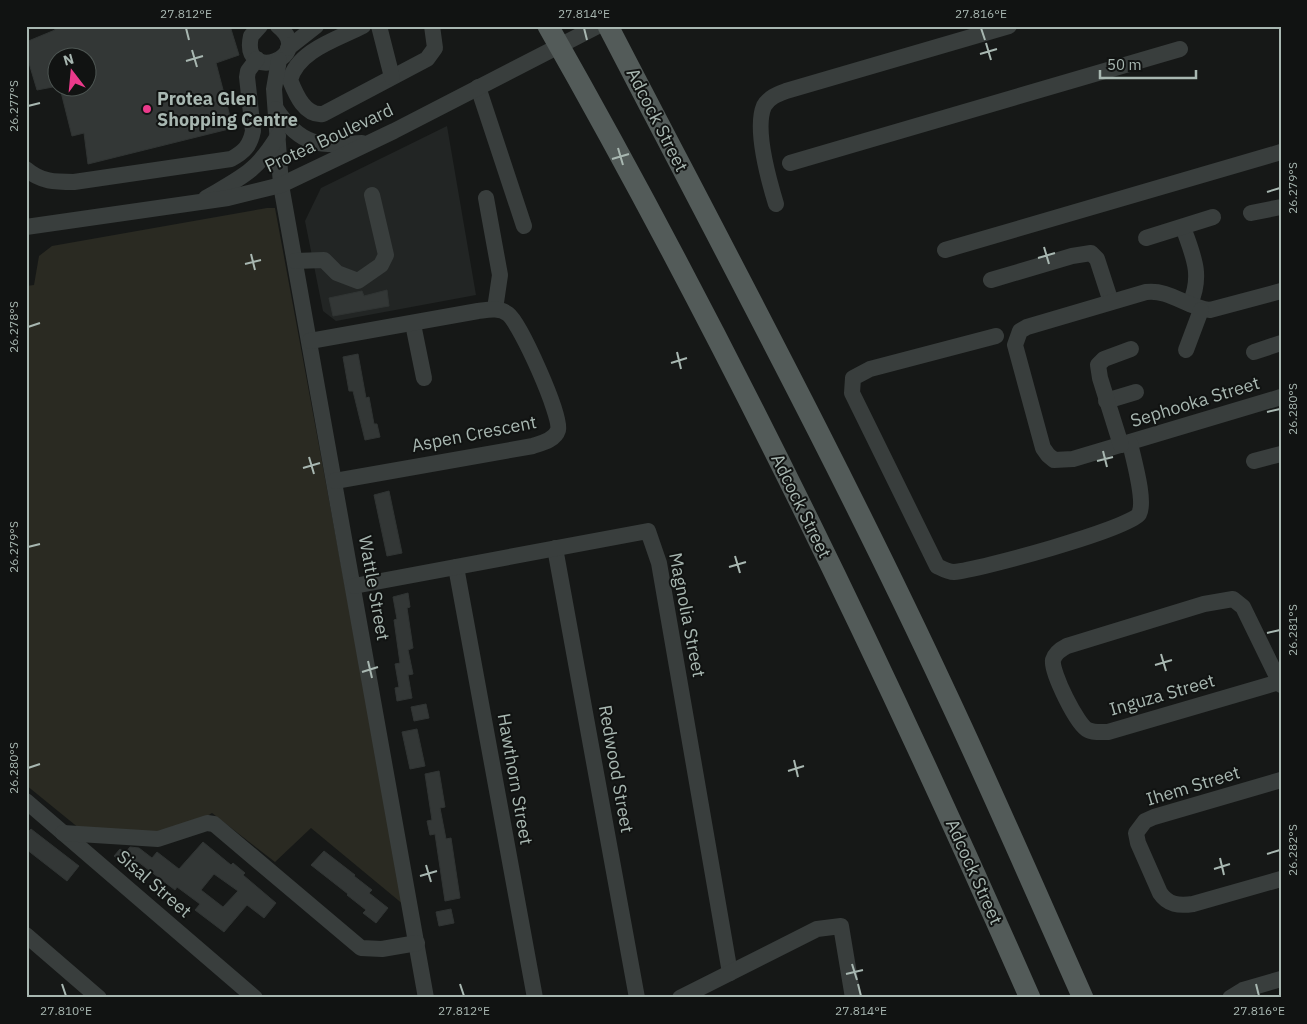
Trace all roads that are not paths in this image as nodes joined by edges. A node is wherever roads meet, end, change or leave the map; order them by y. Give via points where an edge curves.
1 (260, 26) edge
2 (278, 26) edge
3 (316, 26) edge
4 (362, 26) edge
5 (379, 26) edge
6 (432, 26) edge
7 (548, 26) edge
8 (598, 26) edge
9 (608, 26) edge
10 (1009, 26) edge
11 (981, 30) edge
12 (559, 45) junction
13 (1180, 49) dead end
14 (272, 57) junction
15 (392, 77) junction
16 (478, 88) junction
17 (275, 107) junction
18 (278, 136) junction
19 (371, 142) junction
20 (1281, 152) edge
21 (790, 163) dead end
22 (26, 169) edge
23 (281, 185) junction
24 (372, 195) dead end
25 (486, 198) dead end
26 (198, 202) junction
27 (776, 204) dead end
28 (1281, 206) edge
29 (1251, 213) dead end
30 (1213, 217) dead end
31 (524, 226) dead end
32 (1183, 226) junction
33 (26, 227) edge
34 (1146, 238) dead end
35 (945, 250) dead end
36 (296, 261) junction
37 (991, 280) dead end
38 (1281, 291) edge
39 (1111, 302) junction
40 (1196, 307) junction
41 (495, 310) junction
42 (413, 324) junction
43 (996, 336) dead end
44 (310, 341) junction
45 (1281, 343) edge
46 (1131, 350) dead end
47 (1186, 350) dead end
48 (1254, 352) dead end
49 (424, 378) dead end
50 (1136, 392) dead end
51 (1281, 397) edge
52 (1106, 401) junction
53 (1125, 444) junction
54 (1281, 454) edge
55 (1254, 461) dead end
56 (335, 481) junction
57 (555, 548) junction
58 (456, 567) junction
59 (354, 586) junction
60 (1280, 684) edge
61 (1281, 780) edge
62 (26, 801) edge
63 (64, 833) junction
64 (1281, 878) edge
65 (26, 935) edge
66 (417, 943) junction
67 (730, 973) junction
68 (1281, 980) edge
69 (99, 998) edge
70 (255, 998) edge
71 (426, 998) edge
72 (535, 998) edge
73 (637, 998) edge
74 (680, 998) edge
75 (853, 998) edge
76 (1030, 998) edge
77 (1083, 998) edge
78 (1230, 998) edge

1 - 14 street via 250,36 250,49
2 - 14 street via 287,35
3 - 14 street
4 - 15 street via 298,62 290,80 293,88 308,112 323,114
5 - 15 street
6 - 15 street via 435,48 427,58
7 - 12 main road, Adcock Street
8 - 12 street, Protea Boulevard
9 - 77 main road, Adcock Street via 808,411 947,695
10 - 11 street
11 - 27 street via 772,96 764,105 761,118 766,171
12 - 16 street, Protea Boulevard
12 - 76 main road, Adcock Street via 710,326 810,522 907,725
13 - 21 street
14 - 17 street, Wattle Street
14 - 22 street via 248,71 253,131 248,148 231,158 74,182 39,179
16 - 19 street, Protea Boulevard
16 - 31 street
17 - 18 street, Wattle Street
17 - 19 street via 286,124 307,141 330,145
18 - 23 street, Wattle Street
18 - 26 street via 254,169
19 - 23 street, Protea Boulevard
20 - 35 street
23 - 26 street, Protea Boulevard via 246,195
23 - 36 street, Wattle Street
24 - 36 street via 386,255 381,265 358,281 337,273 324,260
25 - 41 street via 500,275
26 - 33 street, Protea Boulevard
28 - 29 street
30 - 32 street
32 - 34 street
32 - 40 street via 1197,276
36 - 44 street, Wattle Street
37 - 39 street via 1091,253 1097,259
38 - 40 street via 1221,309
39 - 40 street via 1155,291
39 - 53 street, Sephooka Street via 1027,327 1020,331 1014,345 1039,436 1048,455 1061,461
40 - 47 street
41 - 42 street
41 - 56 street, Aspen Crescent via 507,313 513,319 546,388 559,421 553,437 533,446
42 - 44 street
42 - 49 street
43 - 53 street via 870,369 853,378 851,384 852,393 937,566 954,572 980,567 1109,531 1133,520 1141,510 1140,497
44 - 56 street, Wattle Street
45 - 48 street
46 - 52 street via 1099,362
50 - 52 street
51 - 53 street, Sephooka Street
52 - 53 street
54 - 55 street
56 - 59 street, Wattle Street
57 - 58 street, Magnolia Street
57 - 67 street, Magnolia Street via 648,532 656,551
57 - 73 street, Redwood Street
58 - 59 street, Magnolia Street
58 - 72 street, Hawthorn Street
59 - 66 street, Wattle Street
60 - 60 street, Inguza Street via 1238,601 1228,599 1060,650 1053,663 1081,725 1097,733
61 - 64 street, Ihem Street via 1145,820 1136,833 1160,893 1164,899 1179,906
62 - 63 street, Sisal Street
63 - 66 street via 158,839 207,823 223,831 361,948 382,949
63 - 70 street, Sisal Street
65 - 69 street
66 - 71 street, Wattle Street
67 - 74 street
67 - 75 street via 818,929 842,926
68 - 78 street via 1243,990

